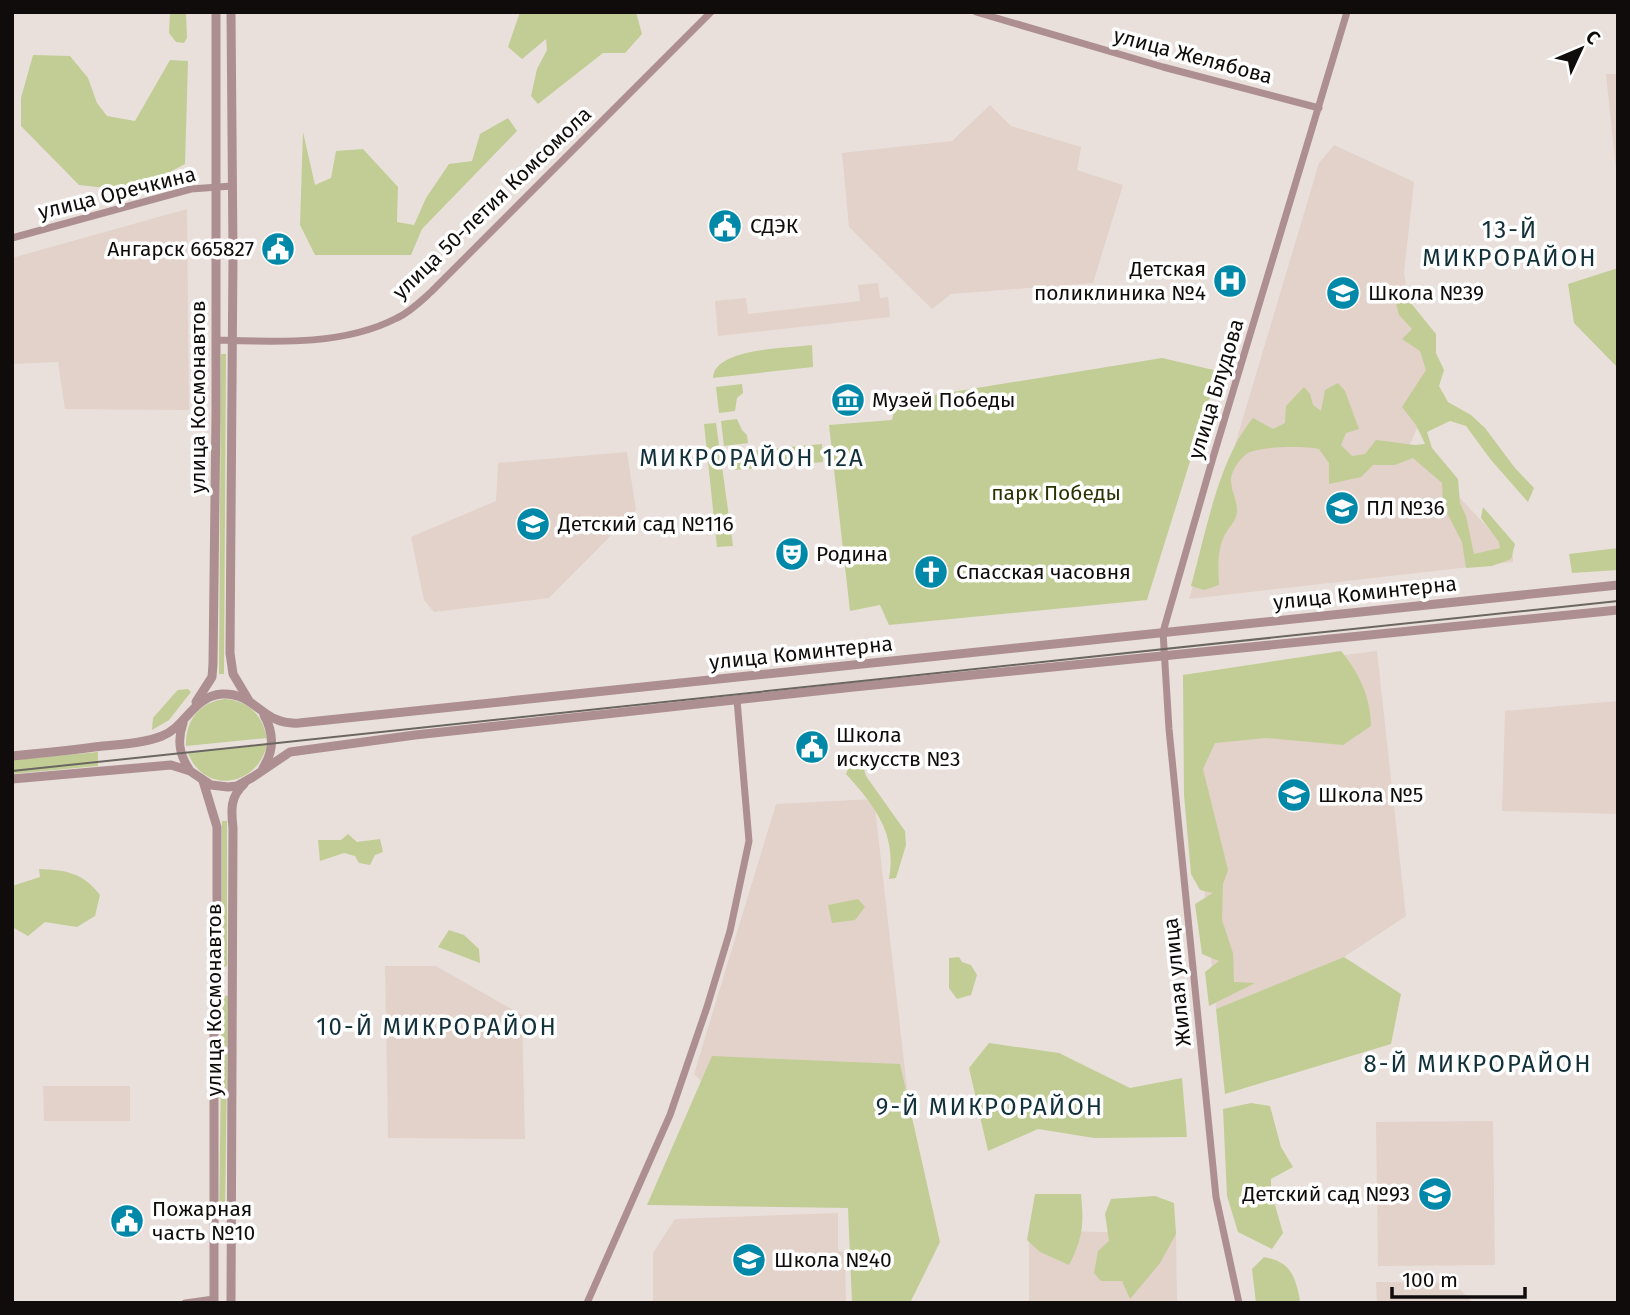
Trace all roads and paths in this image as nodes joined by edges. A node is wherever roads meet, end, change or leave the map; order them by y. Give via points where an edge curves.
1 (216, 12) edge
2 (232, 12) edge
3 (711, 12) edge
4 (976, 12) edge
5 (1347, 12) edge
6 (1319, 108) junction
7 (232, 186) junction
8 (215, 187) junction
9 (12, 238) edge
10 (216, 340) junction
11 (232, 340) junction
12 (1618, 585) edge
13 (1618, 610) edge
14 (1163, 632) junction
15 (1165, 656) junction
16 (737, 700) junction
17 (249, 701) junction
18 (190, 710) junction
19 (264, 714) junction
20 (12, 756) edge
21 (190, 771) junction
22 (253, 777) junction
23 (12, 779) edge
24 (203, 781) junction
25 (214, 981) junction
26 (232, 982) junction
27 (214, 1301) edge
28 (185, 1303) edge
29 (231, 1303) edge
30 (587, 1303) edge
31 (1239, 1303) edge

1 - 8 street, улица Космонавтов
2 - 7 street, улица Космонавтов
3 - 11 street, улица 50-летия Комсомола via 432,292 400,317 379,327 319,340
4 - 6 street, улица Желябова
5 - 6 street, улица Блудова
6 - 14 street, улица Блудова
7 - 8 street, улица Оречкина
7 - 11 street, улица Космонавтов
8 - 9 street, улица Оречкина via 191,189
8 - 10 street, улица Космонавтов
10 - 11 street, улица 50-летия Комсомола
10 - 18 street, улица Космонавтов via 213,664 209,682
11 - 17 street, улица Космонавтов via 230,653 233,674
12 - 14 street, улица Коминтерна
13 - 15 street, улица Коминтерна
14 - 15 street, улица Блудова
14 - 19 street, улица Коминтерна via 299,723 282,723
15 - 16 street, улица Коминтерна
15 - 31 street, Жилая улица via 1216,1197
16 - 22 street, улица Коминтерна via 302,750 285,754
16 - 30 street via 749,841 730,931 670,1115
17 - 18 street via 222,694 204,699
17 - 19 street, улица Коминтерна
18 - 20 street via 162,737
18 - 21 street, улица Космонавтов via 179,741
19 - 22 street, улица Космонавтов via 271,733 270,753
21 - 23 street, улица Коминтерна via 165,765
21 - 24 street, улица Коминтерна
22 - 24 street, улица Коминтерна via 228,787
22 - 26 street, улица Космонавтов via 239,789 230,808
24 - 25 street, улица Космонавтов via 217,827
25 - 26 street
25 - 27 street, улица Космонавтов
26 - 29 street, улица Космонавтов
27 - 28 street

